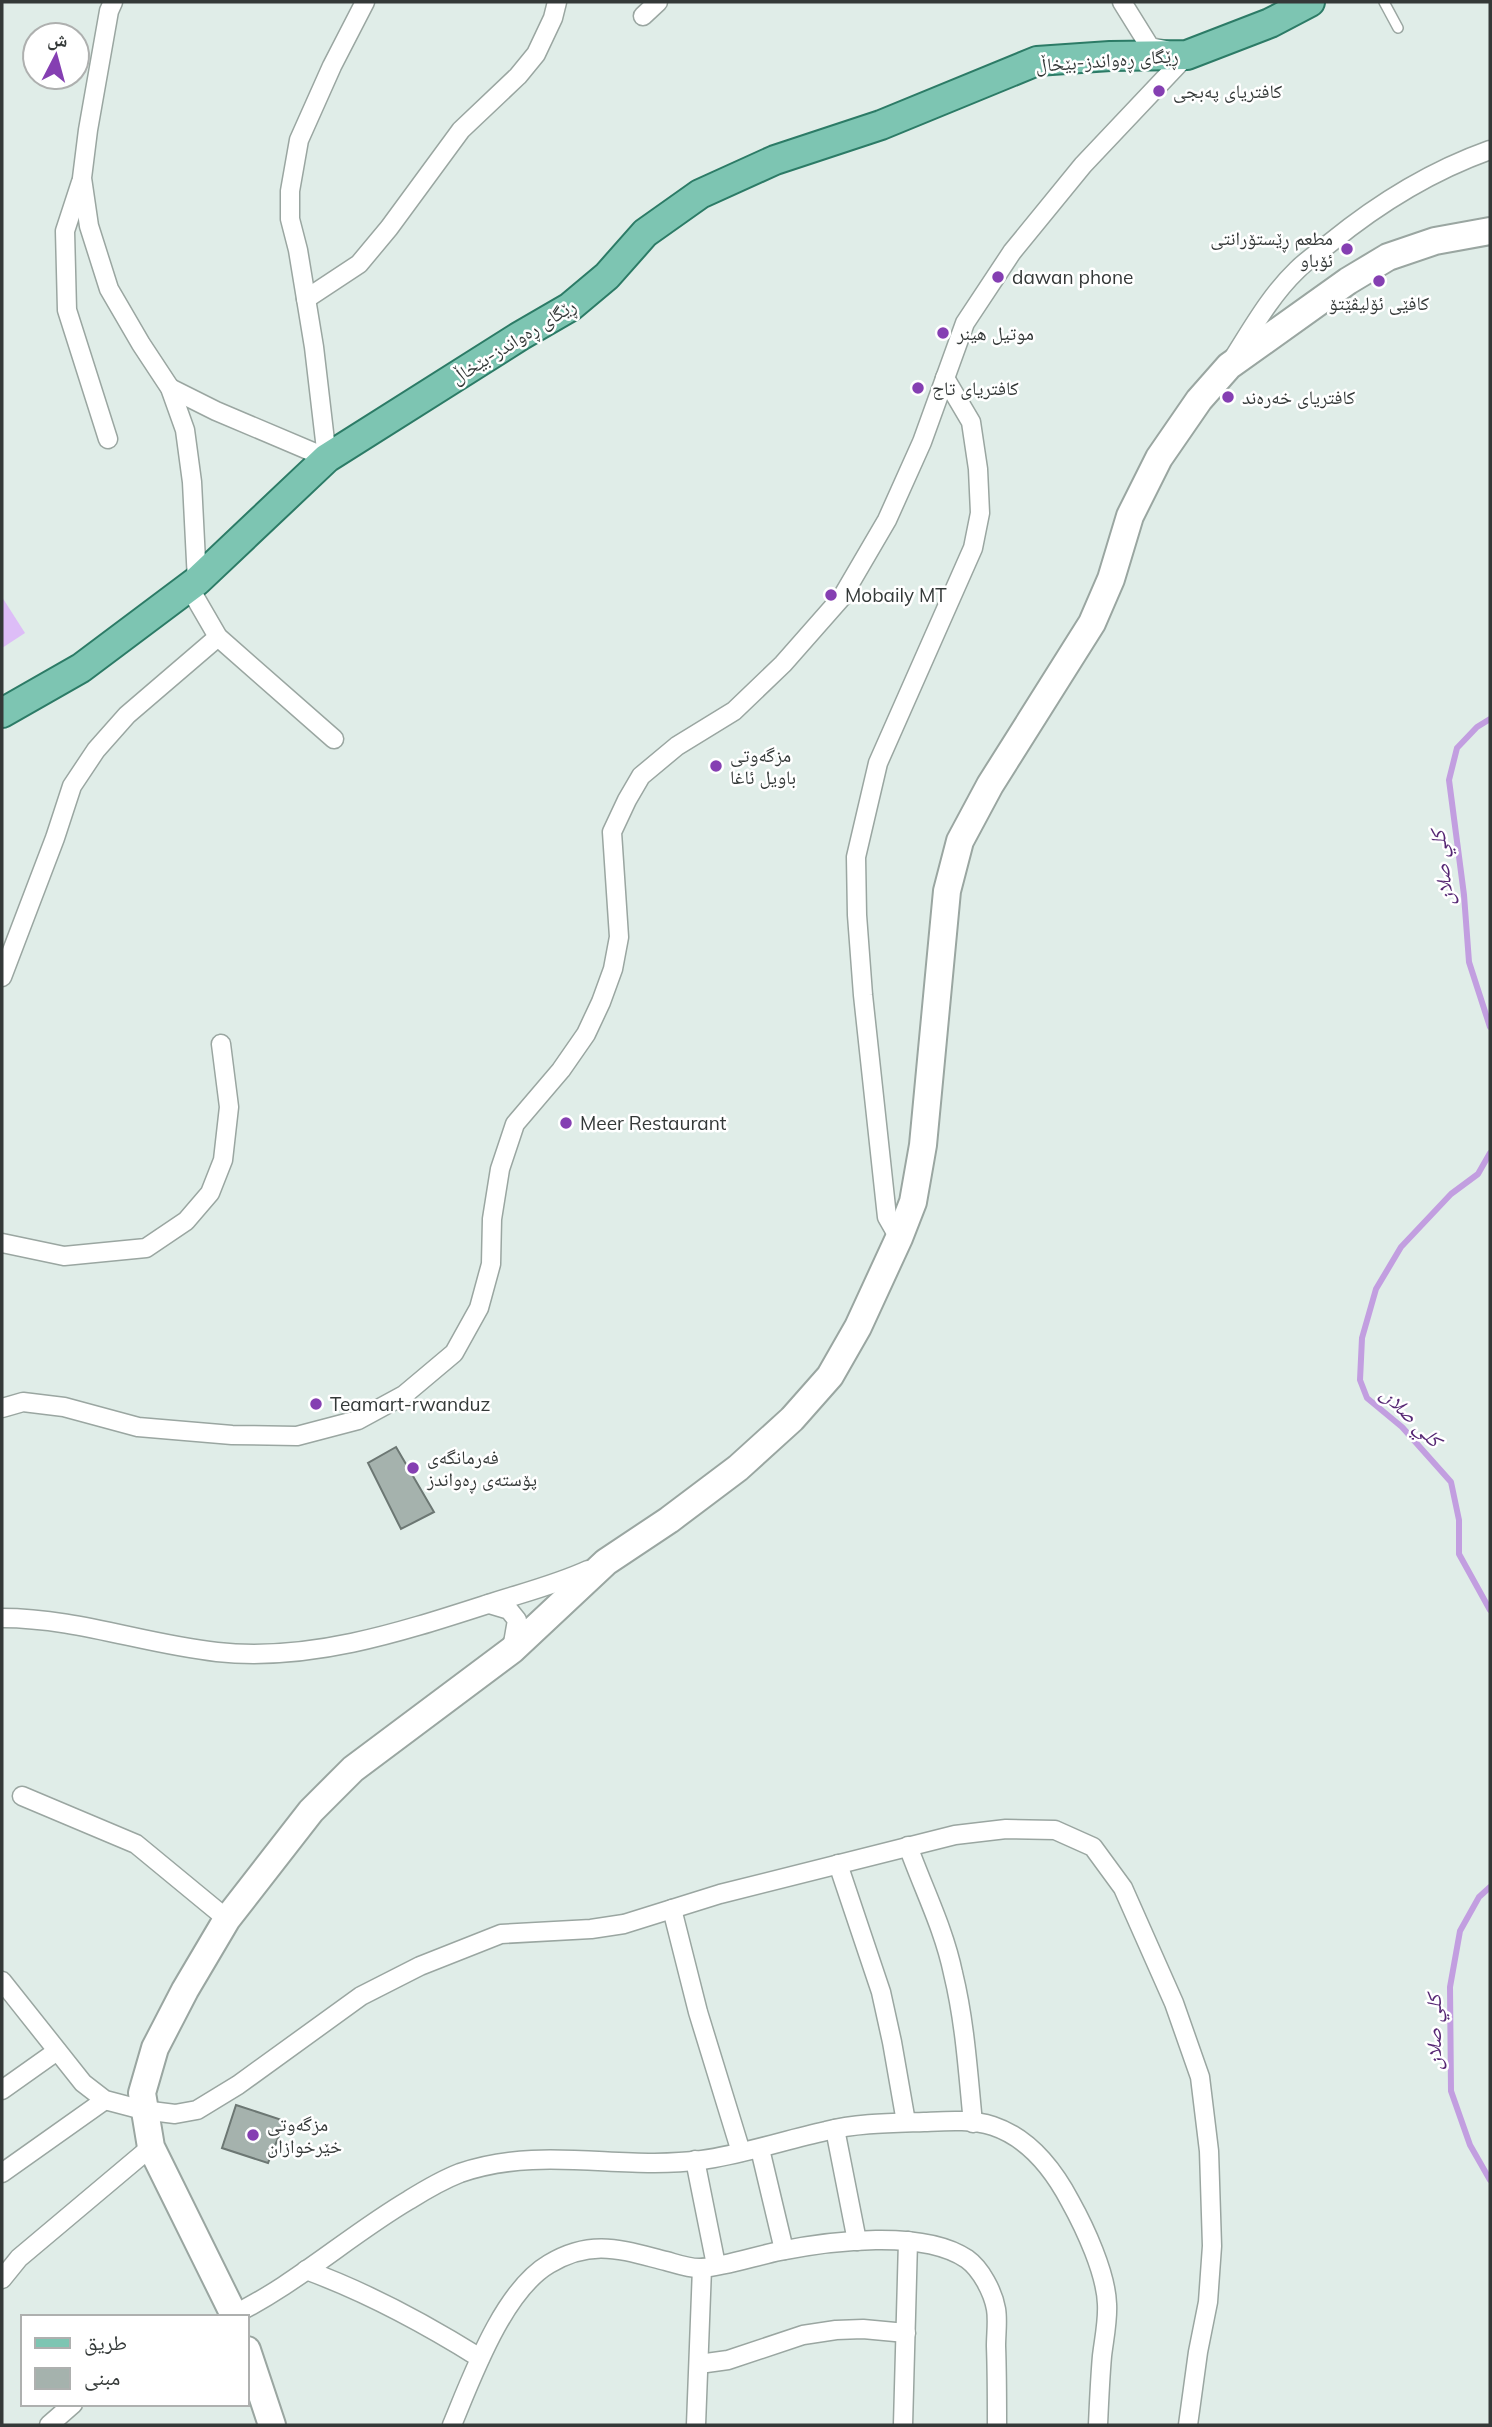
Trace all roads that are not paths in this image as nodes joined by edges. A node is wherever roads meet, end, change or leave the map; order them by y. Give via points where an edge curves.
1 (113, 2) edge
2 (365, 2) edge
3 (557, 2) edge
4 (658, 2) edge
5 (1122, 2) edge
6 (1310, 2) edge
7 (1384, 2) edge
8 (643, 16) dead end
9 (1398, 29) dead end
10 (1187, 55) junction
11 (1490, 150) edge
12 (82, 178) junction
13 (1490, 231) edge
14 (306, 299) junction
15 (1229, 366) junction
16 (945, 378) junction
17 (170, 387) junction
18 (108, 439) dead end
19 (327, 458) junction
20 (193, 584) junction
21 (218, 637) junction
22 (2, 713) edge
23 (334, 739) dead end
24 (2, 976) edge
25 (221, 1044) dead end
26 (899, 1238) junction
27 (2, 1243) edge
28 (2, 1408) edge
29 (606, 1562) junction
30 (489, 1604) junction
31 (2, 1618) edge
32 (512, 1650) junction
33 (22, 1796) dead end
34 (908, 1846) junction
35 (838, 1864) junction
36 (672, 1909) junction
37 (227, 1919) junction
38 (2, 1980) edge
39 (57, 2050) junction
40 (2, 2090) edge
41 (105, 2100) junction
42 (144, 2110) junction
43 (906, 2122) junction
44 (973, 2123) junction
45 (835, 2129) junction
46 (151, 2147) junction
47 (760, 2149) junction
48 (741, 2152) junction
49 (695, 2160) junction
50 (2, 2173) edge
51 (857, 2241) junction
52 (908, 2241) junction
53 (784, 2250) junction
54 (709, 2266) junction
55 (306, 2270) junction
56 (2, 2279) edge
57 (233, 2315) edge
58 (235, 2315) edge
59 (906, 2333) junction
60 (248, 2353) edge
61 (480, 2358) junction
62 (699, 2364) junction
63 (71, 2406) edge
64 (49, 2425) edge
65 (272, 2425) edge
66 (452, 2425) edge
67 (696, 2425) edge
68 (902, 2425) edge
69 (998, 2425) edge
70 (1098, 2425) edge
71 (1188, 2425) edge

1 - 12 street
2 - 14 street via 299,140 290,219
3 - 14 street via 536,54 518,76 461,130 359,264
4 - 8 street
5 - 10 street via 1150,47
6 - 10 main road, ڕێگای ڕەواندز-بێخاڵ
7 - 9 lane
10 - 16 street via 1083,165 1012,252 965,323
10 - 19 main road, ڕێگای ڕەواندز-بێخاڵ via 1037,61 881,125 775,160 700,194 645,233 607,276 570,307
11 - 15 street via 1405,188 1296,270 1259,316
12 - 17 street via 89,226 110,289
12 - 18 street via 65,231 67,310
13 - 15 street via 1435,241 1388,257
14 - 19 street
15 - 26 street via 1159,458 1130,516 1092,623 960,841 947,891 923,1144 913,1202
16 - 26 street via 971,422 979,502 973,548 878,763 856,857 863,995 887,1217
16 - 28 street via 887,520 842,597 754,692 641,776 627,800 612,832 619,937 613,969 586,1034 515,1124 500,1169 491,1264 479,1308 454,1353 404,1395 358,1420 297,1436 138,1427 64,1407 23,1402
17 - 19 street
17 - 20 street via 185,430 192,482
19 - 20 main road, ڕێگای ڕەواندز-بێخاڵ
20 - 21 street
20 - 22 main road, ڕێگای ڕەواندز-بێخاڵ via 81,668
21 - 23 street
21 - 24 street via 127,715 72,786
25 - 27 street via 229,1107 223,1160 210,1193 186,1221 146,1248 64,1256
26 - 29 street via 830,1376 792,1419 738,1468
29 - 30 street via 556,1584
29 - 32 street
30 - 31 street via 376,1638 271,1654 217,1652 37,1618
30 - 32 street via 509,1610 517,1620
32 - 37 street via 353,1769 311,1811
33 - 37 street via 136,1844
34 - 35 street
34 - 44 street via 954,1973
34 - 71 street via 1006,1829 1055,1829 1093,1847 1123,1888 1174,2003 1200,2077 1209,2151 1212,2246 1208,2302
35 - 36 street
35 - 43 street via 881,1992
36 - 42 street via 624,1924 511,1933 471,1945 361,1996 197,2110 175,2114
36 - 48 street
37 - 42 street via 155,2048 142,2093
38 - 39 street
39 - 40 street
39 - 41 street via 83,2083
41 - 42 street
41 - 50 street
42 - 46 street
43 - 44 street
43 - 45 street
44 - 70 street via 994,2127 1027,2145 1055,2173 1082,2223 1107,2303
45 - 47 street
45 - 51 street
46 - 56 street via 19,2258
46 - 57 street
47 - 48 street
47 - 53 street
48 - 49 street
49 - 54 street
49 - 55 street via 548,2158 461,2173 387,2213
51 - 52 street
51 - 53 street
52 - 59 street
52 - 69 street via 967,2259 983,2277 996,2308
53 - 54 street
54 - 61 street via 688,2267 601,2247 548,2264 521,2288
54 - 62 street
55 - 58 street
55 - 61 street via 384,2302
59 - 62 street via 836,2330
59 - 68 street
60 - 65 street
61 - 66 street
62 - 67 street
63 - 64 street

